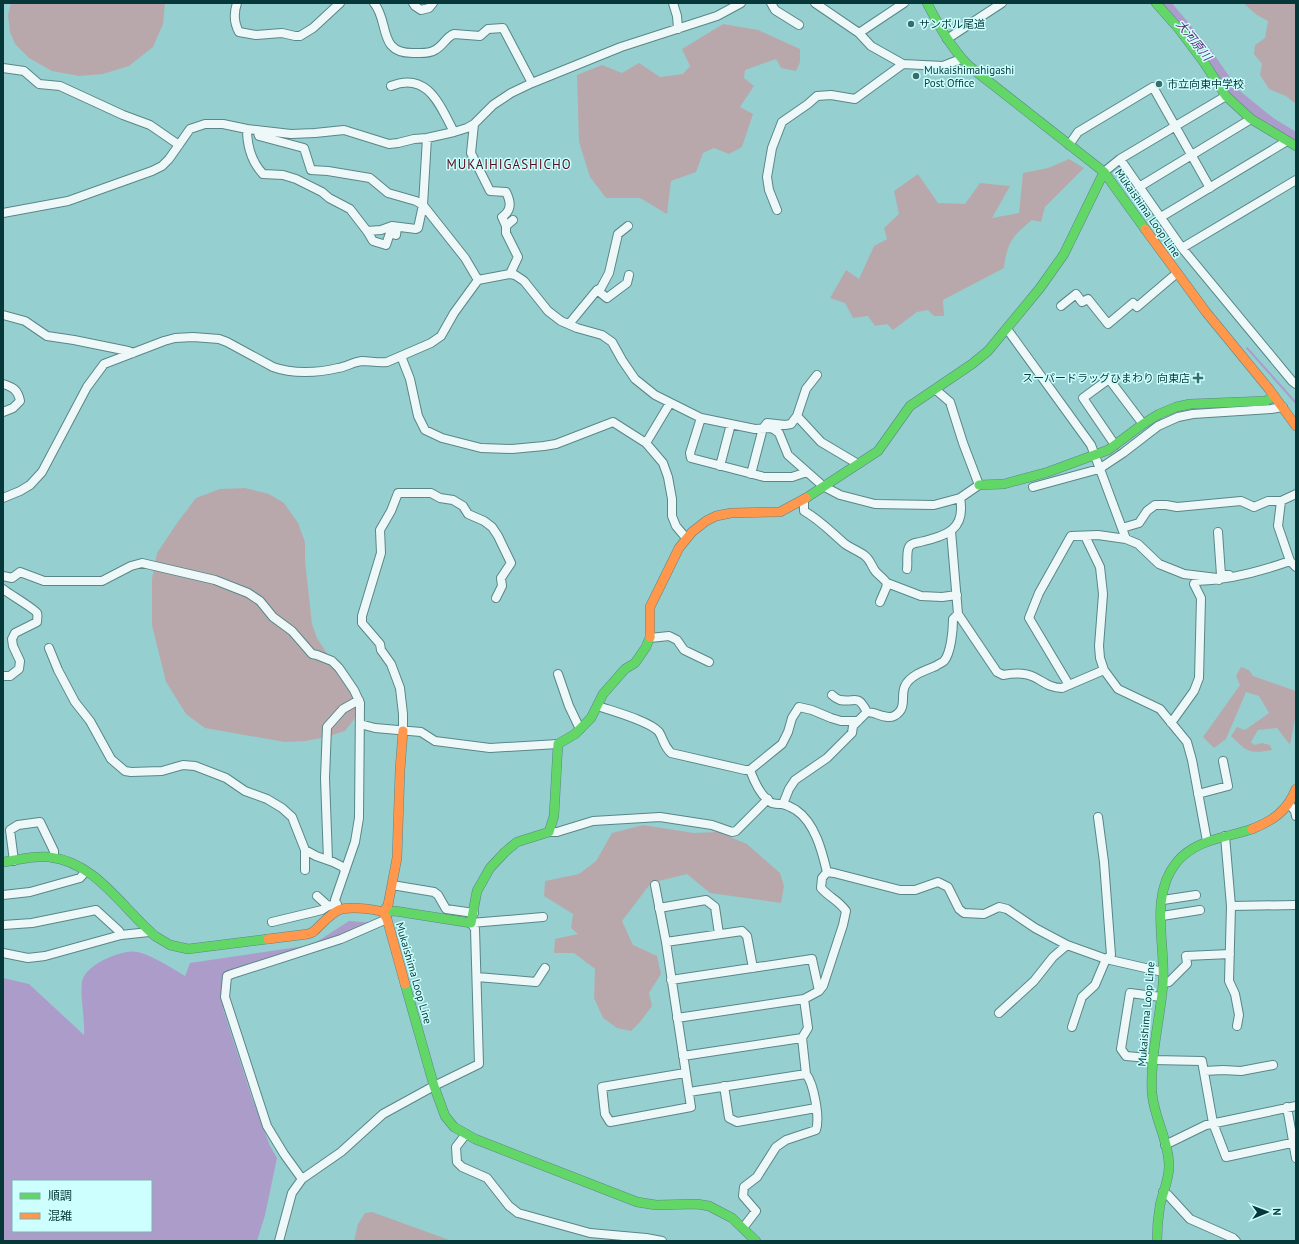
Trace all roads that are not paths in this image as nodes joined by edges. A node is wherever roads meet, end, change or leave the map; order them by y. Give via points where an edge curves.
1 (238, 3) edge
2 (340, 3) edge
3 (374, 3) edge
4 (413, 3) edge
5 (433, 3) edge
6 (673, 3) edge
7 (741, 3) edge
8 (771, 3) edge
9 (816, 3) edge
10 (904, 3) edge
11 (927, 3) edge
12 (1002, 3) edge
13 (1156, 3) edge
14 (799, 25) dead end
15 (678, 29) junction
16 (859, 33) junction
17 (947, 39) junction
18 (961, 59) junction
19 (903, 64) junction
20 (3, 68) edge
21 (532, 83) junction
22 (391, 86) dead end
23 (1226, 96) junction
24 (1251, 119) junction
25 (474, 124) junction
26 (1174, 127) junction
27 (247, 129) junction
28 (257, 130) junction
29 (454, 132) junction
30 (427, 138) junction
31 (1287, 142) junction
32 (179, 145) junction
33 (1069, 145) junction
34 (1296, 146) edge
35 (1192, 155) junction
36 (1120, 159) junction
37 (1104, 172) junction
38 (1296, 180) edge
39 (1139, 187) junction
40 (1210, 188) junction
41 (423, 205) junction
42 (777, 210) dead end
43 (3, 213) edge
44 (1161, 217) junction
45 (513, 220) dead end
46 (506, 226) junction
47 (628, 226) dead end
48 (397, 227) junction
49 (368, 231) junction
50 (1182, 248) junction
51 (510, 274) junction
52 (1177, 274) junction
53 (629, 275) dead end
54 (478, 280) junction
55 (597, 290) junction
56 (1061, 306) dead end
57 (3, 315) edge
58 (569, 324) junction
59 (1007, 329) junction
60 (133, 353) junction
61 (401, 356) junction
62 (817, 375) dead end
63 (3, 384) edge
64 (1296, 384) edge
65 (936, 390) junction
66 (1274, 396) junction
67 (670, 403) junction
68 (1283, 407) junction
69 (3, 412) edge
70 (797, 416) junction
71 (701, 418) junction
72 (731, 424) junction
73 (1143, 424) junction
74 (1296, 426) edge
75 (763, 428) junction
76 (646, 443) junction
77 (1115, 445) junction
78 (1095, 455) junction
79 (858, 464) junction
80 (720, 466) junction
81 (1100, 469) junction
82 (807, 472) junction
83 (750, 474) junction
84 (980, 485) junction
85 (823, 486) junction
86 (1033, 487) dead end
87 (1296, 494) edge
88 (3, 498) edge
89 (960, 498) junction
90 (804, 499) junction
91 (1281, 500) junction
92 (1122, 528) junction
93 (951, 531) junction
94 (1218, 532) dead end
95 (1085, 536) junction
96 (686, 538) junction
97 (1126, 539) junction
98 (1293, 564) edge
99 (907, 569) dead end
100 (3, 576) edge
101 (1234, 577) junction
102 (1219, 580) junction
103 (887, 583) junction
104 (3, 589) edge
105 (957, 595) junction
106 (496, 598) dead end
107 (880, 602) dead end
108 (958, 614) junction
109 (650, 638) junction
110 (49, 648) dead end
111 (709, 662) dead end
112 (1104, 670) junction
113 (558, 674) dead end
114 (3, 676) edge
115 (1069, 685) junction
116 (832, 695) dead end
117 (359, 700) junction
118 (598, 706) junction
119 (867, 712) junction
120 (858, 721) junction
121 (1171, 723) junction
122 (360, 724) junction
123 (580, 729) junction
124 (403, 731) junction
125 (558, 744) junction
126 (1223, 761) dead end
127 (750, 770) junction
128 (1296, 789) edge
129 (1198, 794) junction
130 (768, 799) junction
131 (783, 804) junction
132 (1289, 804) junction
133 (1296, 816) edge
134 (1098, 818) dead end
135 (549, 832) junction
136 (1225, 836) junction
137 (1207, 841) junction
138 (305, 850) junction
139 (54, 858) junction
140 (328, 860) junction
141 (14, 861) junction
142 (3, 862) edge
143 (305, 870) dead end
144 (86, 871) junction
145 (345, 871) junction
146 (827, 872) junction
147 (392, 885) junction
148 (655, 885) dead end
149 (3, 894) edge
150 (1196, 895) dead end
151 (317, 896) dead end
152 (1162, 900) junction
153 (1296, 905) edge
154 (328, 906) junction
155 (1231, 906) junction
156 (338, 907) junction
157 (659, 908) junction
158 (1200, 910) dead end
159 (474, 913) junction
160 (385, 916) junction
161 (1162, 916) junction
162 (543, 917) dead end
163 (272, 922) dead end
164 (471, 923) junction
165 (3, 925) edge
166 (149, 932) junction
167 (719, 934) junction
168 (121, 935) junction
169 (666, 942) junction
170 (1066, 945) junction
171 (3, 953) edge
172 (1230, 954) junction
173 (1106, 959) junction
174 (545, 968) dead end
175 (753, 968) junction
176 (1163, 972) junction
177 (477, 977) junction
178 (671, 980) junction
179 (1163, 983) junction
180 (819, 991) junction
181 (1161, 997) junction
182 (804, 999) junction
183 (999, 1013) dead end
184 (676, 1018) junction
185 (1237, 1026) dead end
186 (1072, 1027) dead end
187 (802, 1038) junction
188 (683, 1056) junction
189 (1152, 1060) junction
190 (1273, 1065) dead end
191 (1204, 1071) junction
192 (686, 1073) junction
193 (806, 1074) junction
194 (434, 1086) junction
195 (724, 1086) junction
196 (689, 1092) junction
197 (1296, 1106) edge
198 (1287, 1107) junction
199 (816, 1108) junction
200 (1213, 1123) junction
201 (466, 1134) junction
202 (1295, 1142) edge
203 (1165, 1145) junction
204 (1296, 1158) edge
205 (302, 1179) junction
206 (1163, 1192) junction
207 (743, 1228) junction
208 (279, 1241) edge
209 (662, 1241) edge
210 (756, 1241) edge
211 (1157, 1241) edge
212 (1236, 1241) edge

1 - 2 street via 235,11 239,32 282,33 294,36 300,36 313,28
3 - 21 street via 379,9 388,41 400,52 426,53 436,50 454,34 480,36 488,28 503,28
4 - 5 street via 421,10 429,8
6 - 15 street
7 - 15 street via 717,16
8 - 14 street via 775,10
9 - 16 street
10 - 16 street
11 - 17 main road, Mukaishima Loop Line
12 - 17 street
13 - 23 main road via 1179,29
15 - 21 street via 622,47
16 - 19 street via 871,46
17 - 18 main road, Mukaishima Loop Line
18 - 19 street via 943,66
18 - 33 main road, Mukaishima Loop Line
19 - 42 street via 854,99 831,95 817,96 782,122 772,148 767,177
20 - 32 street via 24,71 39,84 60,86 150,125
21 - 25 street via 493,105
22 - 29 street via 410,82 428,90 437,99
23 - 24 main road
23 - 26 street
24 - 31 main road
24 - 35 street
25 - 29 street
25 - 46 street via 471,153 476,164 490,191 506,192 510,199 507,214 502,217
26 - 33 street via 1153,87 1078,132
26 - 35 street
26 - 36 street
27 - 28 street
27 - 32 street via 223,124 205,124 190,129
27 - 49 street via 250,152 262,174 283,175 322,192 350,209
28 - 30 street via 299,134 344,130 389,144
28 - 41 street via 259,136 304,148 311,170 370,178 388,193
29 - 30 street
30 - 41 street
31 - 34 main road
31 - 40 street
32 - 43 street via 170,159 152,171 68,201
33 - 37 main road, Mukaishima Loop Line
35 - 39 street
35 - 40 street
36 - 37 street
36 - 39 street
37 - 52 main road, Mukaishima Loop Line
37 - 59 main road via 1064,254
38 - 50 street
39 - 44 street
40 - 44 street
41 - 48 street via 418,228
41 - 54 street
44 - 50 street
45 - 46 street
46 - 51 street via 506,232 518,257
47 - 55 street via 618,234 608,273 601,288
48 - 49 street
48 - 49 street via 396,235 390,233 386,245 373,241
50 - 64 street
51 - 54 street
51 - 58 street via 524,281 548,311
52 - 56 street via 1137,307 1134,303 1108,324 1088,299 1082,302 1076,294
52 - 66 main road, Mukaishima Loop Line
53 - 55 street via 627,283 607,298
54 - 61 street via 441,336 432,343
55 - 58 street
57 - 60 street via 25,321 47,336
58 - 67 street via 602,335 612,342 635,379
59 - 65 main road via 988,351
59 - 78 street via 1091,445
60 - 61 street via 164,341 189,336 219,339 272,367 301,372 324,371 362,361 382,362
60 - 88 street via 104,364 87,387 42,472 30,485
61 - 76 street via 410,379 418,416 425,430 442,438 481,448 512,449 556,444 613,422
62 - 70 street via 806,389
63 - 69 street via 19,392 20,401 13,408
65 - 79 main road via 910,406 878,451
65 - 84 street via 950,402
66 - 68 main road, Mukaishima Loop Line
66 - 73 main road via 1266,401 1190,404 1159,414
67 - 71 street
67 - 76 street
68 - 74 main road, Mukaishima Loop Line
68 - 81 street via 1178,417 1158,426
70 - 75 street via 791,424 767,423
70 - 79 street via 822,442
71 - 72 street
71 - 80 street via 690,453 691,458
72 - 75 street
72 - 80 street
73 - 77 main road
73 - 77 street via 1109,379 1083,398
75 - 82 street via 770,428 779,433 788,456
75 - 83 street
76 - 96 street via 663,463 672,499 672,516
77 - 78 main road
78 - 81 street
78 - 84 main road via 1004,484
79 - 85 main road
80 - 83 street
81 - 86 street
81 - 92 street
82 - 83 street via 792,477
82 - 85 street
84 - 89 street
85 - 89 street via 840,495 875,504 934,505
85 - 90 main road
87 - 91 street
89 - 93 street via 961,519
90 - 96 main road via 780,512 730,513 716,516
90 - 103 street via 804,512 870,560 876,572
91 - 92 street via 1268,501 1254,507 1242,501 1177,507 1155,505 1139,523
91 - 98 street via 1278,526
92 - 97 street
93 - 99 street via 911,545 908,548
93 - 105 street
94 - 101 street via 1220,575
95 - 97 street
95 - 112 street via 1100,567 1104,594 1099,646
95 - 115 street via 1071,536 1039,593 1029,618
96 - 109 main road via 650,607
97 - 102 street via 1138,544 1159,564 1184,574
98 - 101 street
100 - 117 street via 12,578 20,572 44,581 102,581 130,566 142,564 215,580 248,593 260,601 312,654 332,661
101 - 102 street
102 - 121 street via 1196,581 1194,584 1201,598 1199,678 1194,691
103 - 105 street via 921,596
103 - 107 street
104 - 114 street via 37,611 38,617 37,622 16,633 12,639 12,646 20,661 19,669 10,676
105 - 108 street
106 - 124 street via 502,586 501,578 511,563 492,527 468,514 463,506 452,500 431,493 398,493 380,530 381,554 362,623 380,644 381,650 391,664 400,688
108 - 115 street via 997,672 1003,675 1013,673 1032,676 1055,688
108 - 119 street via 953,619 944,662 914,676 905,685 902,708 895,715 888,717
109 - 111 street via 669,636 677,640 684,650
109 - 118 main road via 635,663 603,694
110 - 138 street via 75,702 90,721 111,759 131,772 162,771 183,765 195,766 226,778 245,791 267,799 292,817
112 - 115 street
112 - 121 street via 1118,689 1160,710
113 - 123 street
116 - 119 street via 840,700 858,700
117 - 122 street
117 - 140 street via 343,709 327,727 324,778
118 - 123 main road
118 - 127 street via 637,718 658,731 665,747 671,753
119 - 120 street
120 - 127 street via 841,721 799,707 782,744
120 - 131 street via 853,726 852,733 827,758 796,780
121 - 129 street via 1187,742
122 - 124 street
122 - 145 street via 359,818 355,842
123 - 125 main road
124 - 125 street via 421,732 435,741 490,748
124 - 147 main road via 397,858
125 - 135 main road via 554,816
126 - 129 street via 1228,786
127 - 130 street via 756,786
128 - 132 main road, Mukaishima Loop Line
129 - 137 street
130 - 131 street via 773,803
130 - 135 street via 732,832 712,825 660,817 593,821
131 - 146 street via 797,811 807,821 816,837
132 - 133 street
132 - 136 main road, Mukaishima Loop Line via 1264,824
134 - 173 street via 1111,955
135 - 159 main road via 517,842 490,868 477,891
136 - 137 main road, Mukaishima Loop Line
136 - 155 street
137 - 152 main road, Mukaishima Loop Line via 1178,861 1165,886
138 - 140 street
138 - 143 street
139 - 141 main road
139 - 141 street via 54,851 40,822 18,825 10,830
139 - 144 main road
140 - 145 street via 343,867
141 - 142 main road
144 - 149 street via 80,878 30,892
144 - 166 main road via 98,879
145 - 156 street via 335,900
146 - 170 street via 900,890 915,890 938,882 948,887 959,909 964,913 984,914 999,907 1008,909
146 - 180 street via 822,878 821,888 846,911 823,986
147 - 159 street via 434,892 446,909
147 - 160 main road
148 - 157 street
150 - 152 street
151 - 154 street
152 - 161 main road, Mukaishima Loop Line
153 - 155 street
154 - 156 street
154 - 163 street via 322,910
155 - 172 street
156 - 160 main road, Mukaishima Loop Line via 377,910
156 - 166 main road via 308,934 188,949 166,944
157 - 167 street via 706,900 715,907
157 - 169 street
158 - 161 street
159 - 164 main road
160 - 164 main road via 395,911
160 - 194 main road, Mukaishima Loop Line
160 - 205 street via 347,937 227,976 226,997 267,1126
161 - 176 main road, Mukaishima Loop Line
162 - 164 street
164 - 177 street via 475,929
165 - 168 street via 32,924 96,910
166 - 168 street
167 - 169 street
167 - 175 street via 742,931 748,936
168 - 171 street via 45,956 28,958
169 - 178 street
170 - 173 street
170 - 183 street via 1034,981
172 - 179 street via 1186,956 1187,964 1169,982
172 - 185 street via 1229,981 1236,994 1239,1015
173 - 176 street
173 - 186 street via 1095,985 1082,997
174 - 177 street via 536,982
175 - 178 street
175 - 180 street via 812,959
176 - 179 main road, Mukaishima Loop Line
177 - 194 street via 479,1064
178 - 184 street
179 - 181 main road, Mukaishima Loop Line
180 - 182 street
181 - 189 main road, Mukaishima Loop Line
181 - 189 street via 1130,993 1121,1049 1126,1056
182 - 184 street
182 - 187 street via 808,1028
184 - 188 street
187 - 188 street
187 - 193 street
188 - 192 street
189 - 191 street via 1202,1061
189 - 203 main road, Mukaishima Loop Line via 1152,1095
190 - 191 street via 1241,1071
191 - 200 street
192 - 196 street
192 - 196 street via 602,1087 605,1114 610,1122 691,1108
193 - 195 street
193 - 199 street via 811,1080
194 - 201 main road, Mukaishima Loop Line via 445,1116 454,1127
194 - 205 street via 383,1114 341,1152
195 - 196 street
195 - 199 street via 729,1118 737,1122
197 - 198 street
198 - 200 street
198 - 202 street
199 - 207 street via 816,1130 786,1140 776,1147 757,1177 744,1187 744,1196 756,1211
200 - 202 street via 1226,1157
200 - 203 street
201 - 207 main road, Mukaishima Loop Line via 637,1202 709,1206 732,1218
201 - 209 street via 456,1147 457,1162 462,1168 487,1178 509,1206 518,1213 590,1233
202 - 204 street
203 - 206 main road, Mukaishima Loop Line via 1169,1166
205 - 208 street via 292,1193
206 - 211 main road, Mukaishima Loop Line
206 - 212 street via 1190,1219
207 - 210 main road, Mukaishima Loop Line

